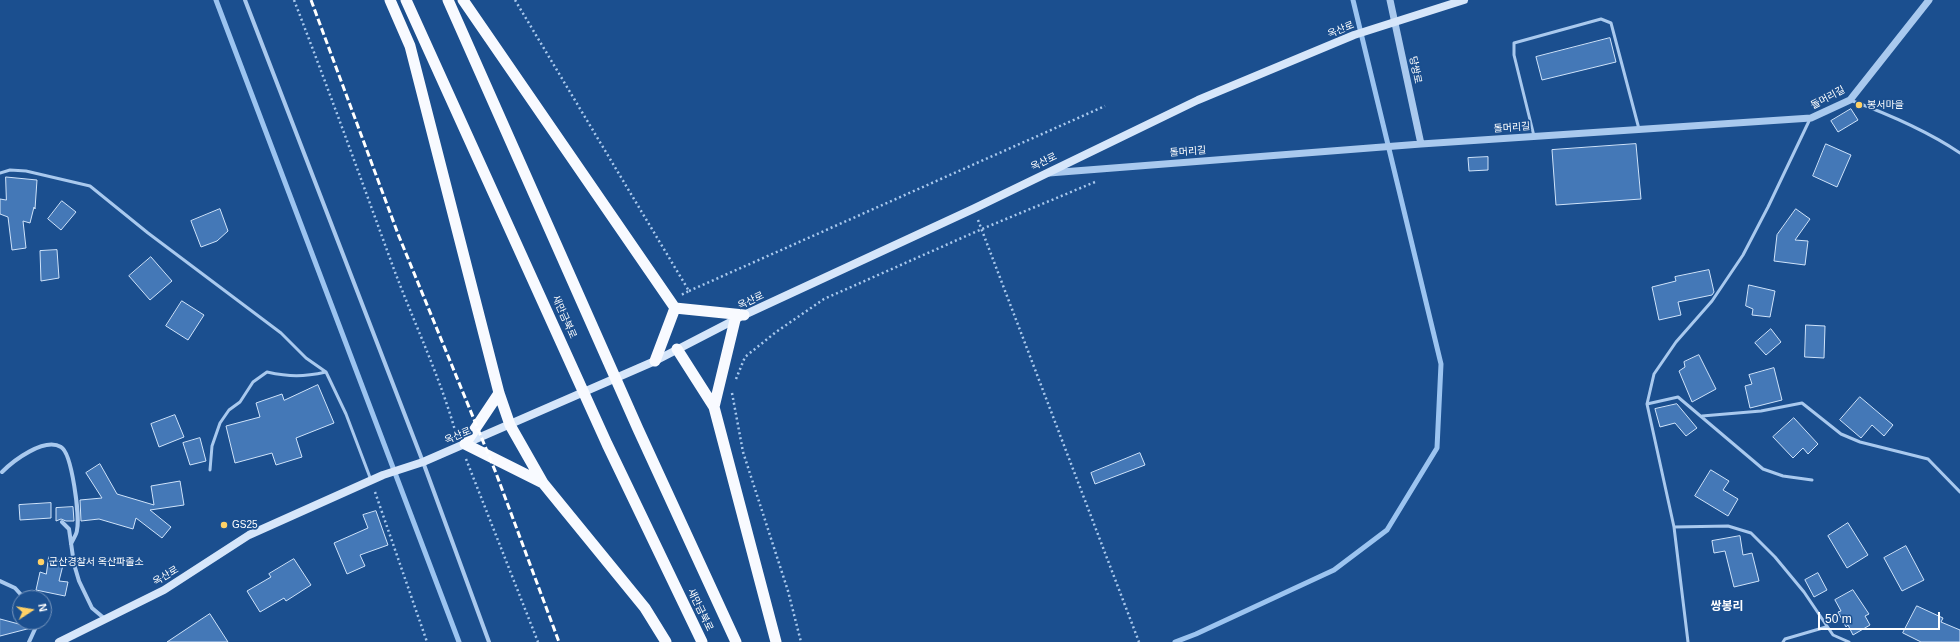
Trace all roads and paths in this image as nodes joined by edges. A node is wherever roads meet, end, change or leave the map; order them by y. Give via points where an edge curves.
1 (244, 0) edge
2 (294, 0) edge
3 (390, 0) edge
4 (406, 0) edge
5 (448, 0) edge
6 (463, 0) edge
7 (515, 0) edge
8 (1390, 0) edge
9 (1464, 0) edge
10 (1929, 0) edge
11 (1394, 21) junction
12 (1850, 100) junction
13 (1105, 106) dead end
14 (1811, 118) junction
15 (1639, 128) junction
16 (1534, 136) junction
17 (1421, 144) junction
18 (1960, 153) edge
19 (0, 173) edge
20 (1044, 173) junction
21 (1100, 180) dead end
22 (973, 209) junction
23 (982, 229) junction
24 (688, 292) junction
25 (673, 304) junction
26 (739, 318) junction
27 (677, 349) junction
28 (656, 361) junction
29 (326, 372) junction
30 (734, 384) dead end
31 (732, 390) dead end
32 (499, 393) junction
33 (1647, 404) junction
34 (714, 407) junction
35 (1702, 416) junction
36 (510, 425) junction
37 (462, 445) junction
38 (424, 462) junction
39 (210, 470) dead end
40 (2, 472) dead end
41 (371, 480) junction
42 (1812, 480) dead end
43 (543, 483) junction
44 (1960, 492) edge
45 (62, 522) dead end
46 (1674, 527) junction
47 (71, 544) junction
48 (0, 582) edge
49 (17, 590) edge
50 (106, 620) junction
51 (1826, 627) junction
52 (35, 630) edge
53 (29, 642) edge
54 (59, 642) edge
55 (427, 642) edge
56 (489, 642) edge
57 (538, 642) edge
58 (666, 642) edge
59 (702, 642) edge
60 (736, 642) edge
61 (776, 642) edge
62 (801, 642) edge
63 (1140, 642) edge
64 (1688, 642) edge
65 (1783, 642) edge
66 (1849, 642) edge

1 - 38 street
2 - 37 path
3 - 32 highway via 410,46
4 - 59 highway, 새만금북로 via 607,444
5 - 60 highway, 새만금북로 via 638,429
6 - 25 highway
7 - 24 path
8 - 11 street, 당쌍로
9 - 11 main road, 옥산로
10 - 12 street, 돌머리길
11 - 17 street, 당쌍로
11 - 20 main road, 옥산로 via 1198,100
12 - 14 street, 돌머리길
12 - 18 lane via 1890,115
13 - 24 path
14 - 15 street, 돌머리길
14 - 33 lane via 1743,255 1712,301 1676,342 1654,374
15 - 16 street, 돌머리길
15 - 16 lane via 1611,23 1601,19 1514,43 1514,55
16 - 17 street, 돌머리길
17 - 20 street, 돌머리길
19 - 29 lane via 10,170 26,171 90,186
20 - 22 main road, 옥산로
21 - 23 path
22 - 23 path
22 - 26 main road, 옥산로
23 - 30 path via 824,299 745,356
23 - 63 path
24 - 25 path
25 - 26 highway
25 - 28 highway
26 - 27 main road, 옥산로
26 - 34 highway
27 - 28 main road, 옥산로
27 - 34 highway
28 - 36 main road, 옥산로
29 - 39 lane via 303,377 267,372 253,382 240,402 229,410 220,423 212,446
29 - 41 lane via 346,414
31 - 62 path via 743,452 788,591
32 - 36 highway
32 - 37 highway
33 - 35 lane via 1678,397
33 - 46 lane
34 - 61 highway
35 - 42 lane via 1763,469 1783,476
35 - 44 lane via 1761,411 1802,403 1840,434 1860,442 1928,459
36 - 37 main road, 옥산로
36 - 43 highway
37 - 38 main road, 옥산로
37 - 43 highway
37 - 57 path
38 - 41 main road, 옥산로
38 - 56 street
40 - 47 street via 23,454 54,445 62,447 70,463 78,516 77,530
41 - 50 main road, 옥산로 via 249,535 164,590
41 - 55 path
43 - 58 highway via 645,608
45 - 47 street via 69,529
46 - 51 lane via 1728,526 1751,533 1804,592
46 - 64 lane
47 - 50 street via 79,581 92,608
48 - 49 street
50 - 54 main road, 옥산로
51 - 65 lane via 1785,639
51 - 66 lane via 1833,635
52 - 53 street

